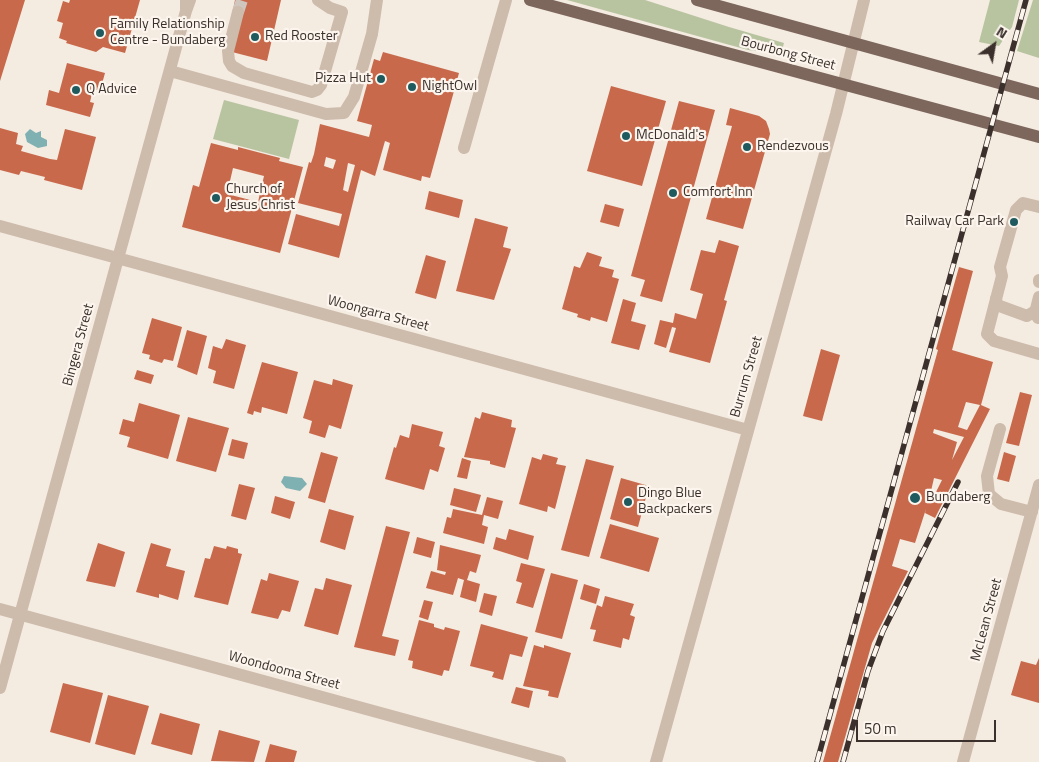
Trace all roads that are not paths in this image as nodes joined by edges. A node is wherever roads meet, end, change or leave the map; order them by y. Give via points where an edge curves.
1 (377, 0) edge
2 (506, 0) edge
3 (530, 0) edge
4 (697, 0) edge
5 (864, 0) edge
6 (320, 2) edge
7 (187, 4) edge
8 (238, 12) tunnel mouth
9 (852, 43) junction
10 (170, 71) junction
11 (844, 85) junction
12 (1039, 94) edge
13 (1039, 137) edge
14 (464, 148) dead end
15 (1039, 207) edge
16 (0, 226) edge
17 (118, 260) junction
18 (1039, 297) edge
19 (996, 298) junction
20 (1037, 315) edge
21 (1039, 354) edge
22 (1000, 429) dead end
23 (748, 430) junction
24 (1038, 491) edge
25 (1032, 512) junction
26 (1033, 529) edge
27 (0, 609) edge
28 (20, 614) junction
29 (0, 688) edge
30 (560, 762) edge
31 (656, 762) edge
32 (963, 762) edge

1 - 10 street via 372,34 354,97 344,113 326,114
2 - 14 street
3 - 11 main road, Bourbong Street
4 - 9 main road, Bourbong Street
5 - 9 street, Burrum Street
6 - 8 street via 342,12 322,80 319,88 312,92 237,70 228,56
7 - 10 street, Bingera Street
9 - 11 street, Burrum Street
9 - 12 main road, Bourbong Street
10 - 17 street, Bingera Street
11 - 13 main road, Bourbong Street
11 - 23 street, Burrum Street
15 - 19 street via 1023,204 1017,207 1000,267 1002,276
16 - 17 street, Woongarra Street
17 - 23 street, Woongarra Street
17 - 28 street, Bingera Street
18 - 20 street
19 - 20 street via 1002,309 1027,316
19 - 21 street via 988,337
22 - 25 street via 987,476 989,494 1001,504
23 - 31 street, Burrum Street
24 - 25 street, McLean Street
25 - 26 street, McLean Street
26 - 32 street, McLean Street
27 - 28 street, Woondooma Street
28 - 29 street, Bingera Street
28 - 30 street, Woondooma Street

